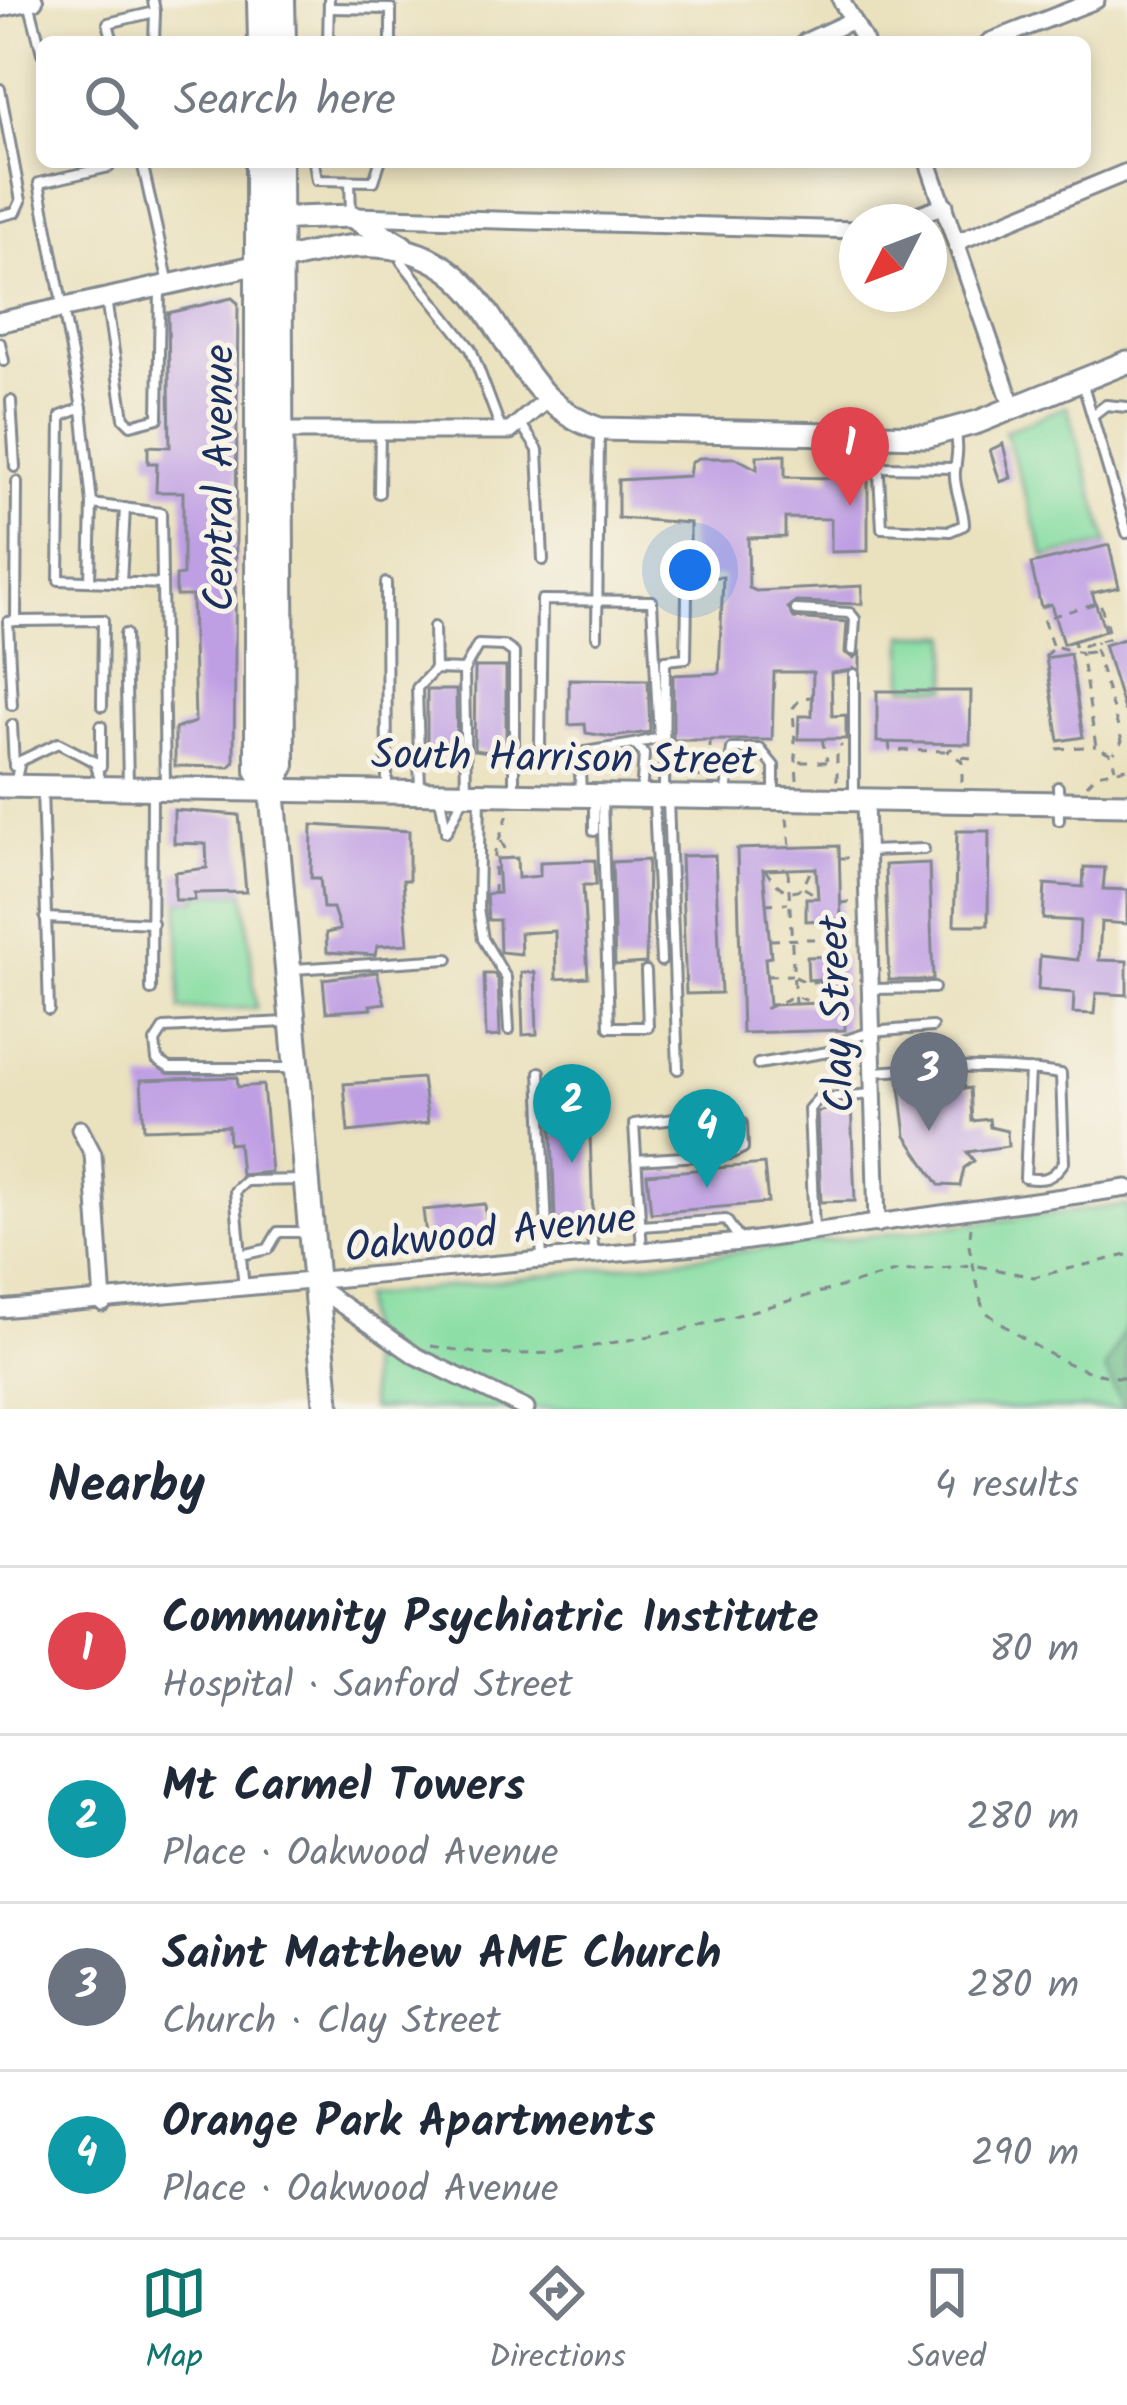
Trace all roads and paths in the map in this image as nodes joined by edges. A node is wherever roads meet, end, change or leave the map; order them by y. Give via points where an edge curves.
1 (31, 0) edge
2 (153, 0) edge
3 (260, 0) edge
4 (282, 0) edge
5 (841, 0) edge
6 (1096, 0) edge
7 (329, 4) edge
8 (392, 4) edge
9 (0, 7) edge
10 (155, 12) junction
11 (853, 20) junction
12 (39, 36) edge
13 (111, 36) edge
14 (154, 36) edge
15 (261, 36) edge
16 (283, 36) edge
17 (328, 36) edge
18 (392, 36) edge
19 (818, 36) edge
20 (862, 36) edge
21 (1004, 36) edge
22 (0, 89) edge
23 (105, 168) edge
24 (143, 168) edge
25 (259, 168) edge
26 (278, 168) edge
27 (315, 168) edge
28 (380, 168) edge
29 (930, 168) edge
30 (1127, 172) edge
31 (350, 181) junction
32 (945, 204) edge
33 (947, 211) edge
34 (0, 216) edge
35 (351, 216) junction
36 (266, 220) junction
37 (839, 230) edge
38 (957, 242) junction
39 (407, 250) junction
40 (267, 263) junction
41 (165, 286) junction
42 (106, 299) junction
43 (62, 309) junction
44 (0, 322) edge
45 (0, 343) edge
46 (4, 361) dead end
47 (1127, 362) edge
48 (1082, 380) junction
49 (546, 400) junction
50 (11, 401) dead end
51 (82, 407) junction
52 (1127, 407) edge
53 (1013, 408) junction
54 (1092, 416) junction
55 (520, 422) junction
56 (600, 429) junction
57 (955, 429) junction
58 (501, 430) junction
59 (280, 431) junction
60 (380, 431) junction
61 (877, 438) junction
62 (15, 467) dead end
63 (877, 467) junction
64 (955, 468) junction
65 (17, 482) dead end
66 (379, 493) dead end
67 (92, 504) junction
68 (125, 508) junction
69 (1127, 533) edge
70 (543, 560) dead end
71 (90, 581) junction
72 (121, 583) junction
73 (386, 583) dead end
74 (162, 584) junction
75 (687, 594) dead end
76 (597, 601) junction
77 (796, 610) dead end
78 (16, 621) junction
79 (434, 627) dead end
80 (125, 634) dead end
81 (1093, 634) dead end
82 (597, 636) dead end
83 (1073, 641) dead end
84 (1096, 644) junction
85 (1054, 646) junction
86 (1076, 648) junction
87 (854, 650) dead end
88 (1081, 653) junction
89 (1107, 653) dead end
90 (1045, 657) dead end
91 (1097, 657) junction
92 (1082, 662) junction
93 (1072, 664) dead end
94 (434, 669) junction
95 (464, 670) junction
96 (854, 674) dead end
97 (1113, 674) dead end
98 (1103, 677) junction
99 (1086, 683) junction
100 (1076, 685) dead end
101 (1119, 693) dead end
102 (1109, 696) junction
103 (812, 697) dead end
104 (1089, 704) junction
105 (12, 705) dead end
106 (1079, 705) dead end
107 (102, 706) dead end
108 (1125, 714) edge
109 (1115, 717) junction
110 (1092, 724) junction
111 (12, 725) dead end
112 (101, 725) dead end
113 (1081, 726) dead end
114 (1124, 735) edge
115 (699, 740) dead end
116 (710, 740) dead end
117 (822, 740) dead end
118 (890, 742) dead end
119 (634, 744) junction
120 (540, 745) dead end
121 (1096, 746) junction
122 (1058, 749) dead end
123 (947, 751) junction
124 (1111, 754) junction
125 (972, 758) dead end
126 (962, 759) junction
127 (665, 760) junction
128 (699, 760) junction
129 (710, 761) junction
130 (798, 762) junction
131 (827, 762) junction
132 (837, 762) dead end
133 (1115, 768) junction
134 (1127, 768) edge
135 (101, 778) junction
136 (699, 780) dead end
137 (710, 780) dead end
138 (10, 781) edge
139 (797, 782) dead end
140 (962, 784) dead end
141 (42, 787) junction
142 (1086, 787) dead end
143 (128, 788) junction
144 (159, 788) junction
145 (272, 789) junction
146 (387, 791) junction
147 (429, 792) junction
148 (473, 793) junction
149 (592, 796) junction
150 (657, 798) junction
151 (511, 800) junction
152 (725, 800) junction
153 (859, 801) junction
154 (1127, 804) edge
155 (780, 805) junction
156 (593, 831) dead end
157 (499, 840) junction
158 (790, 847) dead end
159 (924, 849) dead end
160 (866, 851) junction
161 (510, 858) dead end
162 (839, 858) dead end
163 (849, 858) dead end
164 (812, 868) dead end
165 (765, 870) dead end
166 (788, 870) dead end
167 (803, 887) junction
168 (789, 891) junction
169 (494, 894) dead end
170 (818, 896) dead end
171 (850, 902) dead end
172 (790, 903) junction
173 (840, 903) dead end
174 (765, 904) dead end
175 (45, 918) junction
176 (152, 923) junction
177 (851, 938) dead end
178 (770, 940) dead end
179 (792, 940) junction
180 (448, 959) dead end
181 (661, 962) dead end
182 (289, 969) junction
183 (646, 971) dead end
184 (794, 975) junction
185 (766, 976) dead end
186 (820, 980) dead end
187 (934, 988) dead end
188 (870, 989) junction
189 (152, 990) dead end
190 (794, 996) junction
191 (795, 1004) dead end
192 (822, 1006) dead end
193 (765, 1009) dead end
194 (49, 1010) dead end
195 (932, 1028) dead end
196 (509, 1030) dead end
197 (871, 1032) junction
198 (297, 1035) junction
199 (758, 1064) dead end
200 (295, 1069) junction
201 (678, 1069) dead end
202 (1030, 1070) junction
203 (540, 1072) dead end
204 (872, 1072) junction
205 (872, 1094) junction
206 (80, 1129) dead end
207 (636, 1160) junction
208 (1025, 1178) junction
209 (305, 1180) junction
210 (1127, 1188) edge
211 (1022, 1201) junction
212 (974, 1207) junction
213 (877, 1224) junction
214 (641, 1226) junction
215 (547, 1231) junction
216 (310, 1232) junction
217 (815, 1232) junction
218 (740, 1242) junction
219 (643, 1252) junction
220 (241, 1255) junction
221 (1127, 1255) edge
222 (594, 1256) junction
223 (542, 1262) junction
224 (973, 1265) junction
225 (313, 1284) junction
226 (244, 1290) junction
227 (104, 1303) junction
228 (0, 1310) edge
229 (416, 1356) junction
230 (1127, 1377) edge
231 (327, 1409) edge
232 (526, 1409) edge

1 - 9 street
1 - 12 lane
2 - 10 lane
3 - 15 main road
4 - 16 main road
5 - 11 street
6 - 21 street
7 - 8 lane
7 - 17 lane
8 - 18 lane
10 - 13 lane via 108,23
10 - 14 lane
11 - 19 street
11 - 20 street
22 - 34 lane via 21,201 16,212
23 - 43 lane via 39,183
24 - 41 lane
25 - 36 main road, Central Avenue
26 - 36 main road, Central Avenue
27 - 31 lane via 317,180
28 - 31 lane via 379,178
29 - 32 street
30 - 38 street
31 - 35 lane
33 - 38 street
35 - 36 main road
35 - 37 street
35 - 39 main road
36 - 40 main road, Central Avenue
38 - 53 street
39 - 40 main road via 342,247
39 - 49 main road via 467,283
39 - 58 lane via 402,262 410,279 471,349
40 - 41 street
40 - 59 main road, Central Avenue
40 - 145 main road, Central Avenue via 259,773
41 - 42 street
41 - 42 lane via 154,422 131,425 124,418
42 - 43 street
43 - 44 street
43 - 51 lane
45 - 46 lane
47 - 48 main road
48 - 53 main road
48 - 54 lane
49 - 55 street
49 - 56 main road
50 - 62 lane
51 - 67 lane
51 - 71 lane via 61,416 59,580
52 - 54 lane via 1106,405
53 - 57 main road
54 - 69 lane
55 - 58 street
55 - 70 lane via 538,450
56 - 61 main road
56 - 76 lane
57 - 61 main road
57 - 64 lane
58 - 60 street
59 - 60 street
59 - 145 main road, Central Avenue via 282,765
60 - 66 lane
61 - 63 lane
63 - 64 lane
63 - 64 lane via 886,531 959,530
65 - 78 lane
67 - 68 lane
67 - 71 lane
68 - 72 lane
68 - 74 lane via 161,514
71 - 72 lane
72 - 74 lane
73 - 146 lane
74 - 144 lane
75 - 127 lane via 686,658 665,660
76 - 82 lane
76 - 119 lane via 652,602 658,738
76 - 120 lane via 542,600
77 - 87 lane via 850,614
78 - 105 lane via 8,622
78 - 107 lane via 103,620
79 - 94 lane
80 - 143 lane
81 - 84 path
83 - 86 path
84 - 85 path via 1110,638 1100,602 1043,619
84 - 86 path
84 - 88 path
84 - 91 path
85 - 86 path
85 - 90 path
86 - 88 path
88 - 92 path
89 - 91 path
91 - 98 path
92 - 93 path
92 - 99 path
94 - 95 lane
94 - 147 lane via 417,688
95 - 148 lane
95 - 151 lane via 478,645 514,653
96 - 153 lane
97 - 98 path
98 - 102 path
99 - 100 path
99 - 104 path
101 - 102 path
102 - 109 path
103 - 130 path via 793,708
104 - 106 path
104 - 110 path
108 - 109 path
109 - 114 path
110 - 113 path
110 - 121 path
111 - 138 lane
112 - 135 lane
114 - 124 path
115 - 128 path
116 - 129 path
117 - 131 path
118 - 123 path via 890,750
119 - 149 lane via 579,753
119 - 150 lane
121 - 122 path
121 - 124 path
123 - 126 path
123 - 126 path via 962,745
124 - 133 path
125 - 126 path
126 - 140 path
127 - 128 path
127 - 150 lane
128 - 129 path
128 - 136 path
129 - 137 path
130 - 131 path
130 - 139 path
131 - 132 path
133 - 134 path
133 - 142 path
135 - 138 lane via 58,743 20,760
135 - 141 main road, South Harrison Street
135 - 143 main road, South Harrison Street
138 - 141 main road, South Harrison Street
141 - 175 lane
143 - 144 main road, South Harrison Street
144 - 145 main road, South Harrison Street
144 - 176 lane
145 - 146 main road, South Harrison Street
145 - 182 main road, Central Avenue
146 - 147 main road, South Harrison Street
147 - 148 main road, South Harrison Street
147 - 148 lane via 446,832
148 - 151 main road, South Harrison Street
148 - 196 lane via 478,908 483,939 506,978
149 - 150 main road, South Harrison Street
149 - 151 main road, South Harrison Street
149 - 156 lane
149 - 183 lane via 609,1028 648,1027
150 - 152 main road, South Harrison Street
150 - 181 lane
150 - 201 lane
151 - 157 path
152 - 155 main road, South Harrison Street
152 - 155 lane via 732,749 760,749 774,766
153 - 154 main road, South Harrison Street
153 - 155 main road, South Harrison Street
153 - 160 street, Clay Street
155 - 158 path
157 - 161 path
157 - 169 path
159 - 160 lane
160 - 188 street, Clay Street
162 - 163 path
164 - 167 path
165 - 168 path
166 - 168 path
167 - 168 path
167 - 170 path
168 - 172 path
171 - 173 path
172 - 174 path
172 - 179 path
175 - 176 lane
175 - 194 lane
176 - 189 lane
177 - 179 path
178 - 179 path
179 - 184 path
180 - 182 lane
182 - 198 main road, Central Avenue
184 - 185 path
184 - 186 path
184 - 190 path
187 - 188 lane
188 - 197 street, Clay Street
190 - 191 path
190 - 192 path
190 - 193 path
195 - 197 lane
197 - 199 lane via 834,1051
197 - 204 street, Clay Street
198 - 200 main road, Central Avenue
198 - 200 lane via 164,1028 154,1042 158,1060 170,1068
200 - 209 main road, Central Avenue
202 - 204 lane
202 - 208 lane
202 - 208 lane via 1060,1074 1064,1162 1051,1179
203 - 215 lane
204 - 205 street, Clay Street
205 - 213 street, Clay Street
205 - 217 lane via 818,1099 809,1109
206 - 227 street via 93,1154
207 - 207 lane via 739,1151 742,1123 732,1112 634,1124
207 - 214 lane
208 - 211 lane
209 - 216 main road, Central Avenue
209 - 220 lane via 238,1187
210 - 211 street, Oakwood Avenue
211 - 212 street, Oakwood Avenue
212 - 213 street, Oakwood Avenue
212 - 224 path
213 - 217 street, Oakwood Avenue
214 - 218 lane via 726,1220
214 - 219 lane
215 - 222 lane via 585,1229
215 - 223 lane
216 - 220 lane via 278,1232 268,1249
216 - 225 main road, Central Avenue
217 - 218 street, Oakwood Avenue
218 - 219 street, Oakwood Avenue
219 - 222 street, Oakwood Avenue
220 - 226 lane
221 - 224 path via 1034,1277
222 - 223 street, Oakwood Avenue
223 - 225 street, Oakwood Avenue
224 - 229 path via 895,1273 680,1331 555,1353 488,1355 435,1343
224 - 230 path via 983,1310 1022,1339 1112,1378
225 - 226 street, Oakwood Avenue
225 - 229 street
225 - 231 main road, Central Avenue
226 - 227 street, Oakwood Avenue
227 - 228 street, Oakwood Avenue
229 - 232 street

